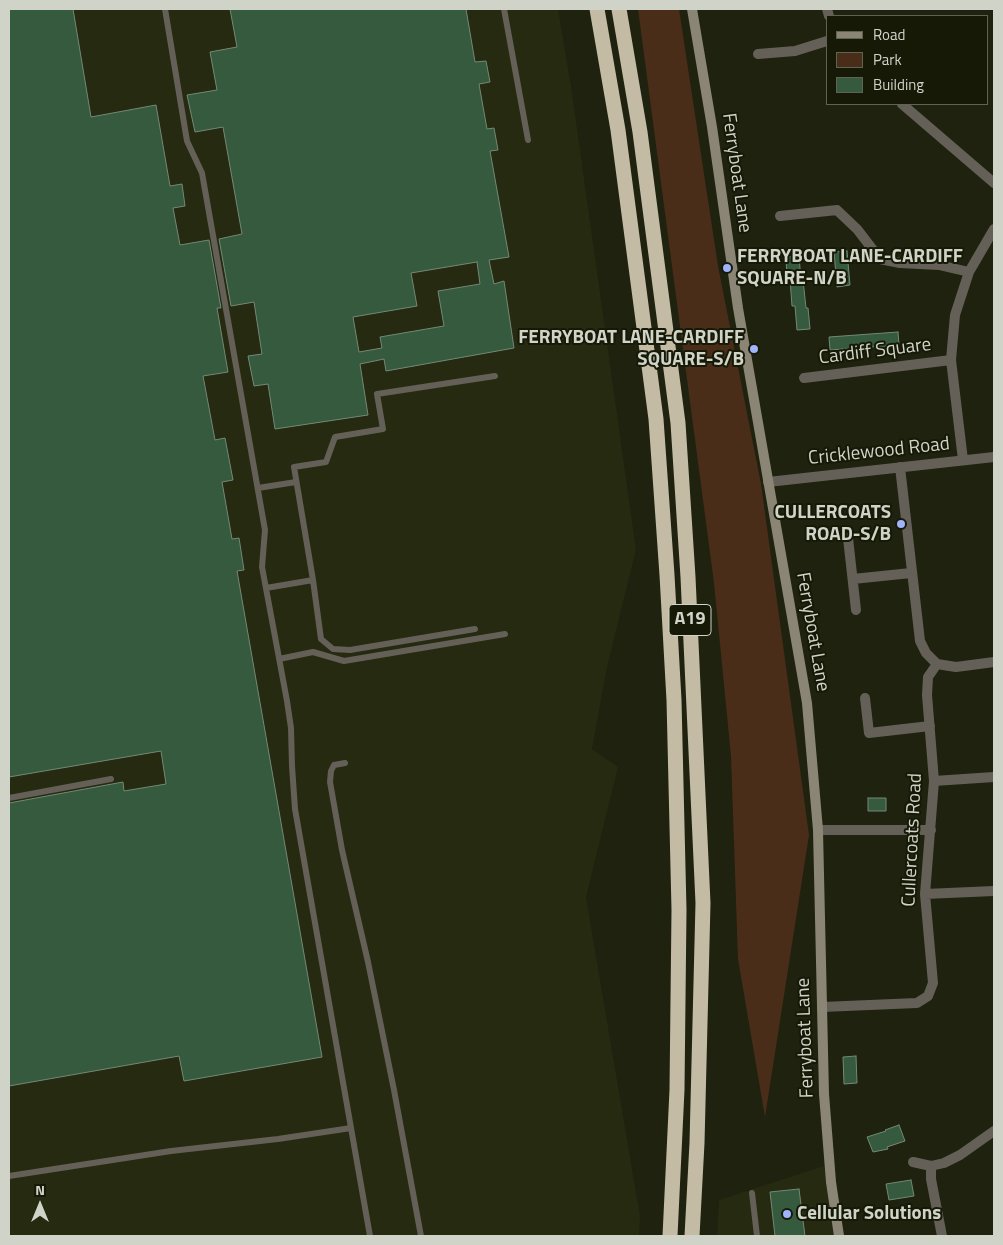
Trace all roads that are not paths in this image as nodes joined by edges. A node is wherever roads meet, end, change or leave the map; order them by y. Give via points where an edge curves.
1 (165, 9) edge
2 (504, 9) edge
3 (597, 9) edge
4 (619, 9) edge
5 (692, 9) edge
6 (826, 41) edge
7 (758, 54) dead end
8 (903, 105) edge
9 (528, 140) dead end
10 (994, 183) edge
11 (780, 216) dead end
12 (994, 229) edge
13 (969, 272) junction
14 (951, 360) junction
15 (495, 376) dead end
16 (804, 378) dead end
17 (994, 457) edge
18 (963, 460) junction
19 (900, 467) junction
20 (296, 482) junction
21 (768, 482) junction
22 (258, 488) junction
23 (848, 538) dead end
24 (911, 573) junction
25 (853, 579) junction
26 (313, 580) junction
27 (266, 588) junction
28 (856, 610) dead end
29 (475, 629) dead end
30 (505, 634) dead end
31 (279, 658) junction
32 (994, 662) edge
33 (937, 664) junction
34 (865, 698) dead end
35 (930, 726) junction
36 (345, 762) dead end
37 (994, 777) edge
38 (112, 779) dead end
39 (934, 781) junction
40 (9, 798) edge
41 (818, 830) junction
42 (931, 830) junction
43 (994, 891) edge
44 (925, 894) junction
45 (822, 1007) junction
46 (351, 1128) junction
47 (994, 1131) edge
48 (912, 1162) dead end
49 (931, 1166) junction
50 (9, 1176) edge
51 (752, 1193) dead end
52 (370, 1236) edge
53 (421, 1236) edge
54 (670, 1236) edge
55 (692, 1236) edge
56 (757, 1236) edge
57 (839, 1236) edge
58 (942, 1236) edge

1 - 22 lane via 187,141 202,173
2 - 9 lane
3 - 54 highway, A19 via 618,130 656,419 667,575 674,700 679,910 677,1090
4 - 55 highway, A19 via 640,132 678,423 688,578 703,903
5 - 21 street, Ferryboat Lane
6 - 7 street via 796,51
8 - 10 street
11 - 13 street via 837,210 857,229 880,259 939,265
12 - 13 street
13 - 14 street via 955,316
14 - 16 street, Cardiff Square
14 - 18 street
15 - 20 lane via 377,394 383,429 335,437 326,462 294,467
17 - 18 street, Cricklewood Road
18 - 19 street, Cricklewood Road
19 - 21 street, Cricklewood Road
19 - 24 street
20 - 22 lane
20 - 26 lane
21 - 41 street, Ferryboat Lane via 807,703
22 - 27 lane via 265,530 262,567
23 - 25 street
24 - 25 street
24 - 33 street via 920,641
25 - 28 street
26 - 27 lane
26 - 29 lane via 321,639 333,649 350,650
27 - 31 lane
30 - 31 lane via 344,661 313,652
31 - 46 lane via 291,728 295,809
32 - 33 street via 956,667
33 - 35 street, Cullercoats Road via 928,677
34 - 35 street via 870,733
35 - 39 street, Cullercoats Road
36 - 53 lane via 334,765 330,771 330,782
37 - 39 street
38 - 40 lane
39 - 42 street, Cullercoats Road
41 - 42 street
41 - 45 street, Ferryboat Lane
42 - 44 street, Cullercoats Road
43 - 44 street
44 - 45 street, Cullercoats Road via 933,983 928,996 917,1003
45 - 57 street, Ferryboat Lane via 824,1094
46 - 50 lane
46 - 52 lane
47 - 49 street via 960,1155
48 - 49 street
49 - 58 street
51 - 56 lane

